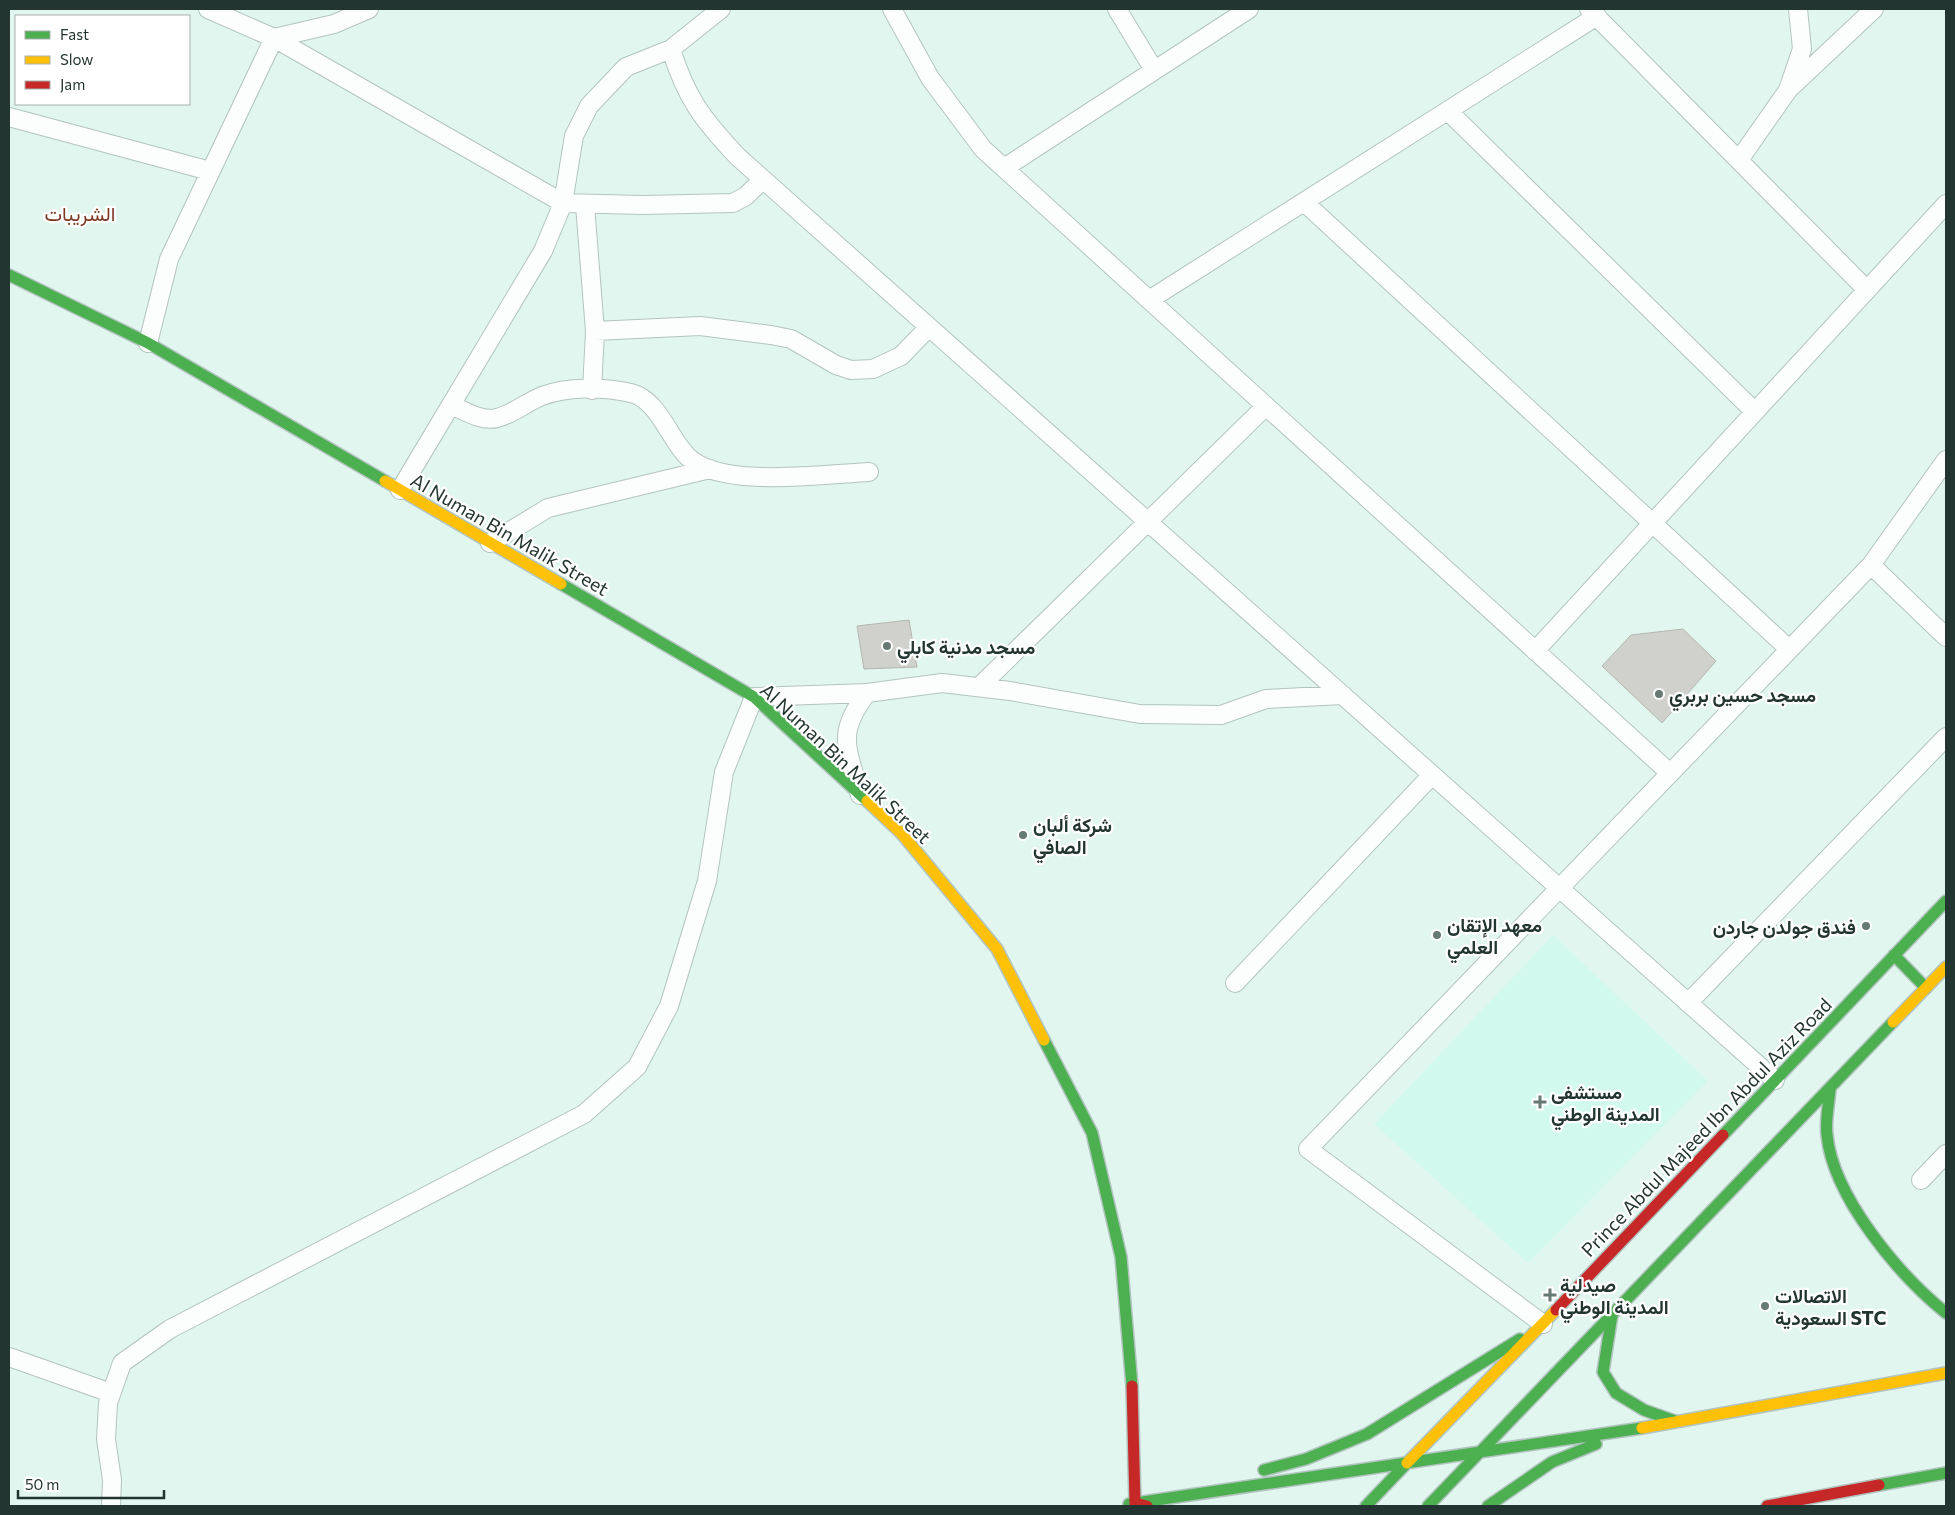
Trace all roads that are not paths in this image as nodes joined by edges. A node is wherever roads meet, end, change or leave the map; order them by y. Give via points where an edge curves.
1 (208, 9) edge
2 (370, 9) edge
3 (721, 9) edge
4 (892, 9) edge
5 (1117, 9) edge
6 (1248, 9) edge
7 (1798, 9) edge
8 (1874, 9) edge
9 (1593, 12) edge
10 (274, 38) junction
11 (671, 49) junction
12 (1154, 70) junction
13 (1788, 90) junction
14 (1448, 111) junction
15 (9, 117) edge
16 (1739, 160) junction
17 (1004, 168) junction
18 (210, 171) junction
19 (763, 179) junction
20 (1304, 202) junction
21 (563, 203) junction
22 (1946, 204) edge
23 (585, 205) junction
24 (9, 275) edge
25 (1867, 290) junction
26 (1149, 300) junction
27 (929, 327) junction
28 (595, 331) junction
29 (148, 343) junction
30 (592, 390) junction
31 (451, 405) junction
32 (1266, 406) junction
33 (1755, 412) junction
34 (1946, 460) edge
35 (710, 469) junction
36 (869, 472) dead end
37 (400, 490) junction
38 (1148, 522) junction
39 (1652, 523) junction
40 (490, 543) junction
41 (1871, 565) junction
42 (1946, 637) edge
43 (1789, 649) junction
44 (1534, 651) junction
45 (980, 688) junction
46 (867, 693) junction
47 (1343, 695) junction
48 (754, 697) junction
49 (1946, 737) edge
50 (1670, 774) junction
51 (1432, 775) junction
52 (860, 796) junction
53 (1559, 888) junction
54 (1946, 901) edge
55 (1894, 955) junction
56 (1946, 967) edge
57 (1235, 984) dead end
58 (1926, 988) junction
59 (1688, 1003) junction
60 (1775, 1080) junction
61 (1830, 1089) junction
62 (1946, 1154) edge
63 (1920, 1180) dead end
64 (1946, 1312) edge
65 (1612, 1315) junction
66 (1543, 1324) junction
67 (9, 1357) edge
68 (1946, 1374) edge
69 (112, 1393) junction
70 (1677, 1422) junction
71 (1628, 1430) junction
72 (1480, 1452) junction
73 (1408, 1463) junction
74 (1946, 1473) edge
75 (1158, 1500) junction
76 (1135, 1503) junction
77 (111, 1506) edge
78 (1118, 1506) edge
79 (1148, 1506) edge
80 (1366, 1506) edge
81 (1428, 1506) edge
82 (1488, 1506) edge
83 (1767, 1506) edge

1 - 10 street
2 - 10 street via 334,24
3 - 11 street
4 - 17 street via 930,78 983,149
5 - 12 street
6 - 12 street
7 - 13 street via 1802,49
8 - 13 street
9 - 14 street
9 - 16 street
10 - 18 street
10 - 21 street
11 - 19 street via 681,81 706,124
11 - 21 street via 626,67 589,106 574,136
12 - 17 street
13 - 16 street
14 - 20 street
14 - 33 street
15 - 18 street
16 - 25 street
17 - 26 street
18 - 29 street via 169,259
19 - 23 street via 746,196 733,203
19 - 27 street
20 - 26 street
20 - 39 street
21 - 23 street
21 - 31 street via 544,251
22 - 25 street
23 - 28 street
24 - 29 main road, Al Numan Bin Malik Street
25 - 33 street
26 - 32 street
27 - 28 street via 895,360 873,369 851,370 790,339 771,335 700,326
27 - 38 street
28 - 30 street
29 - 37 main road, Al Numan Bin Malik Street
30 - 31 street via 574,389 543,396 497,418 480,418
30 - 35 street via 633,393 647,401 689,458
31 - 37 street
32 - 38 street
32 - 44 street
33 - 39 street
34 - 41 street
35 - 36 street via 760,478
35 - 40 street via 548,508
37 - 40 main road, Al Numan Bin Malik Street
38 - 45 street
38 - 47 street
39 - 43 street
39 - 44 street
40 - 48 main road, Al Numan Bin Malik Street
41 - 42 street
41 - 43 street
43 - 50 street
44 - 50 street
45 - 46 street via 942,683
45 - 47 street via 1140,714 1222,715 1266,699
46 - 48 street
46 - 52 street via 852,713 845,737
47 - 51 street
48 - 52 main road, Al Numan Bin Malik Street
48 - 69 street via 724,772 708,881 670,1006 637,1067 584,1114 170,1329 122,1363
49 - 59 street
50 - 53 street
51 - 53 street
51 - 57 street
52 - 76 main road, Al Numan Bin Malik Street via 902,834 997,949 1092,1134 1121,1257 1132,1378
53 - 59 street
53 - 66 street via 1308,1149
54 - 55 main road, Prince Abdul Majeed Ibn Abdul Aziz Road
55 - 58 main road
55 - 60 main road, Prince Abdul Majeed Ibn Abdul Aziz Road
56 - 58 main road
58 - 61 main road
59 - 60 street
60 - 66 main road, Prince Abdul Majeed Ibn Abdul Aziz Road
61 - 64 main road via 1827,1140 1842,1182 1888,1258 1931,1302
61 - 65 main road
62 - 63 street
65 - 70 main road via 1602,1372 1616,1393 1644,1410
65 - 72 main road
66 - 73 main road, Prince Abdul Majeed Ibn Abdul Aziz Road
66 - 75 main road via 1367,1434 1306,1459
67 - 69 street
68 - 70 main road
69 - 77 street via 108,1403 106,1438 112,1480
70 - 71 main road
71 - 72 main road
71 - 82 main road via 1552,1462
72 - 73 main road
72 - 81 main road
73 - 75 main road
73 - 80 main road, Prince Abdul Majeed Ibn Abdul Aziz Road
74 - 83 main road
75 - 76 main road
76 - 78 main road
76 - 79 main road

